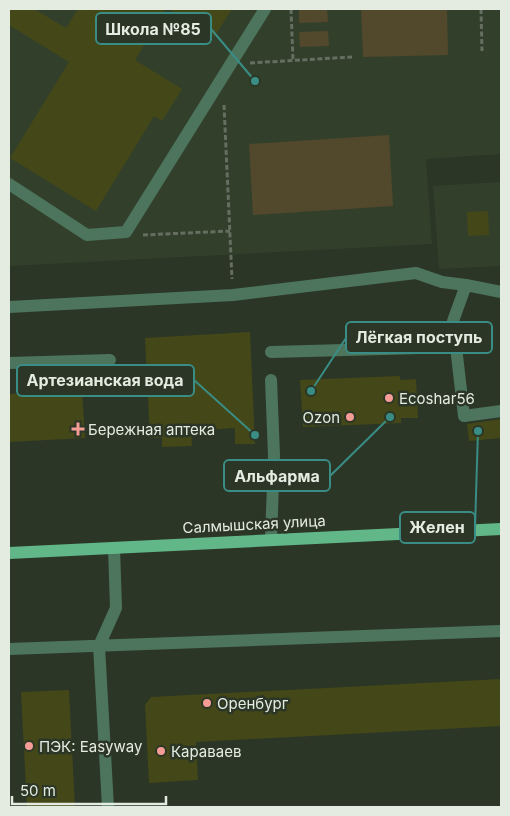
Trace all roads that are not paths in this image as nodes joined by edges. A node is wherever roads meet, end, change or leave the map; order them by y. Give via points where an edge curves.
1 (265, 9) edge
2 (9, 184) edge
3 (466, 285) junction
4 (501, 292) edge
5 (9, 307) edge
6 (457, 347) junction
7 (271, 352) dead end
8 (110, 360) dead end
9 (9, 362) edge
10 (271, 380) dead end
11 (501, 411) edge
12 (501, 529) edge
13 (271, 540) junction
14 (114, 548) junction
15 (9, 553) edge
16 (501, 631) edge
17 (100, 646) junction
18 (9, 649) edge
19 (108, 807) edge

1 - 2 lane via 126,232 87,235
3 - 4 lane
3 - 5 lane via 416,274 233,295
3 - 6 lane via 453,321
6 - 7 lane
6 - 11 lane via 464,416
8 - 9 lane
10 - 13 lane via 274,455
12 - 13 main road, Салмышская улица
13 - 14 main road, Салмышская улица
14 - 15 main road, Салмышская улица
14 - 17 lane via 116,608
16 - 17 lane
17 - 18 lane
17 - 19 lane

